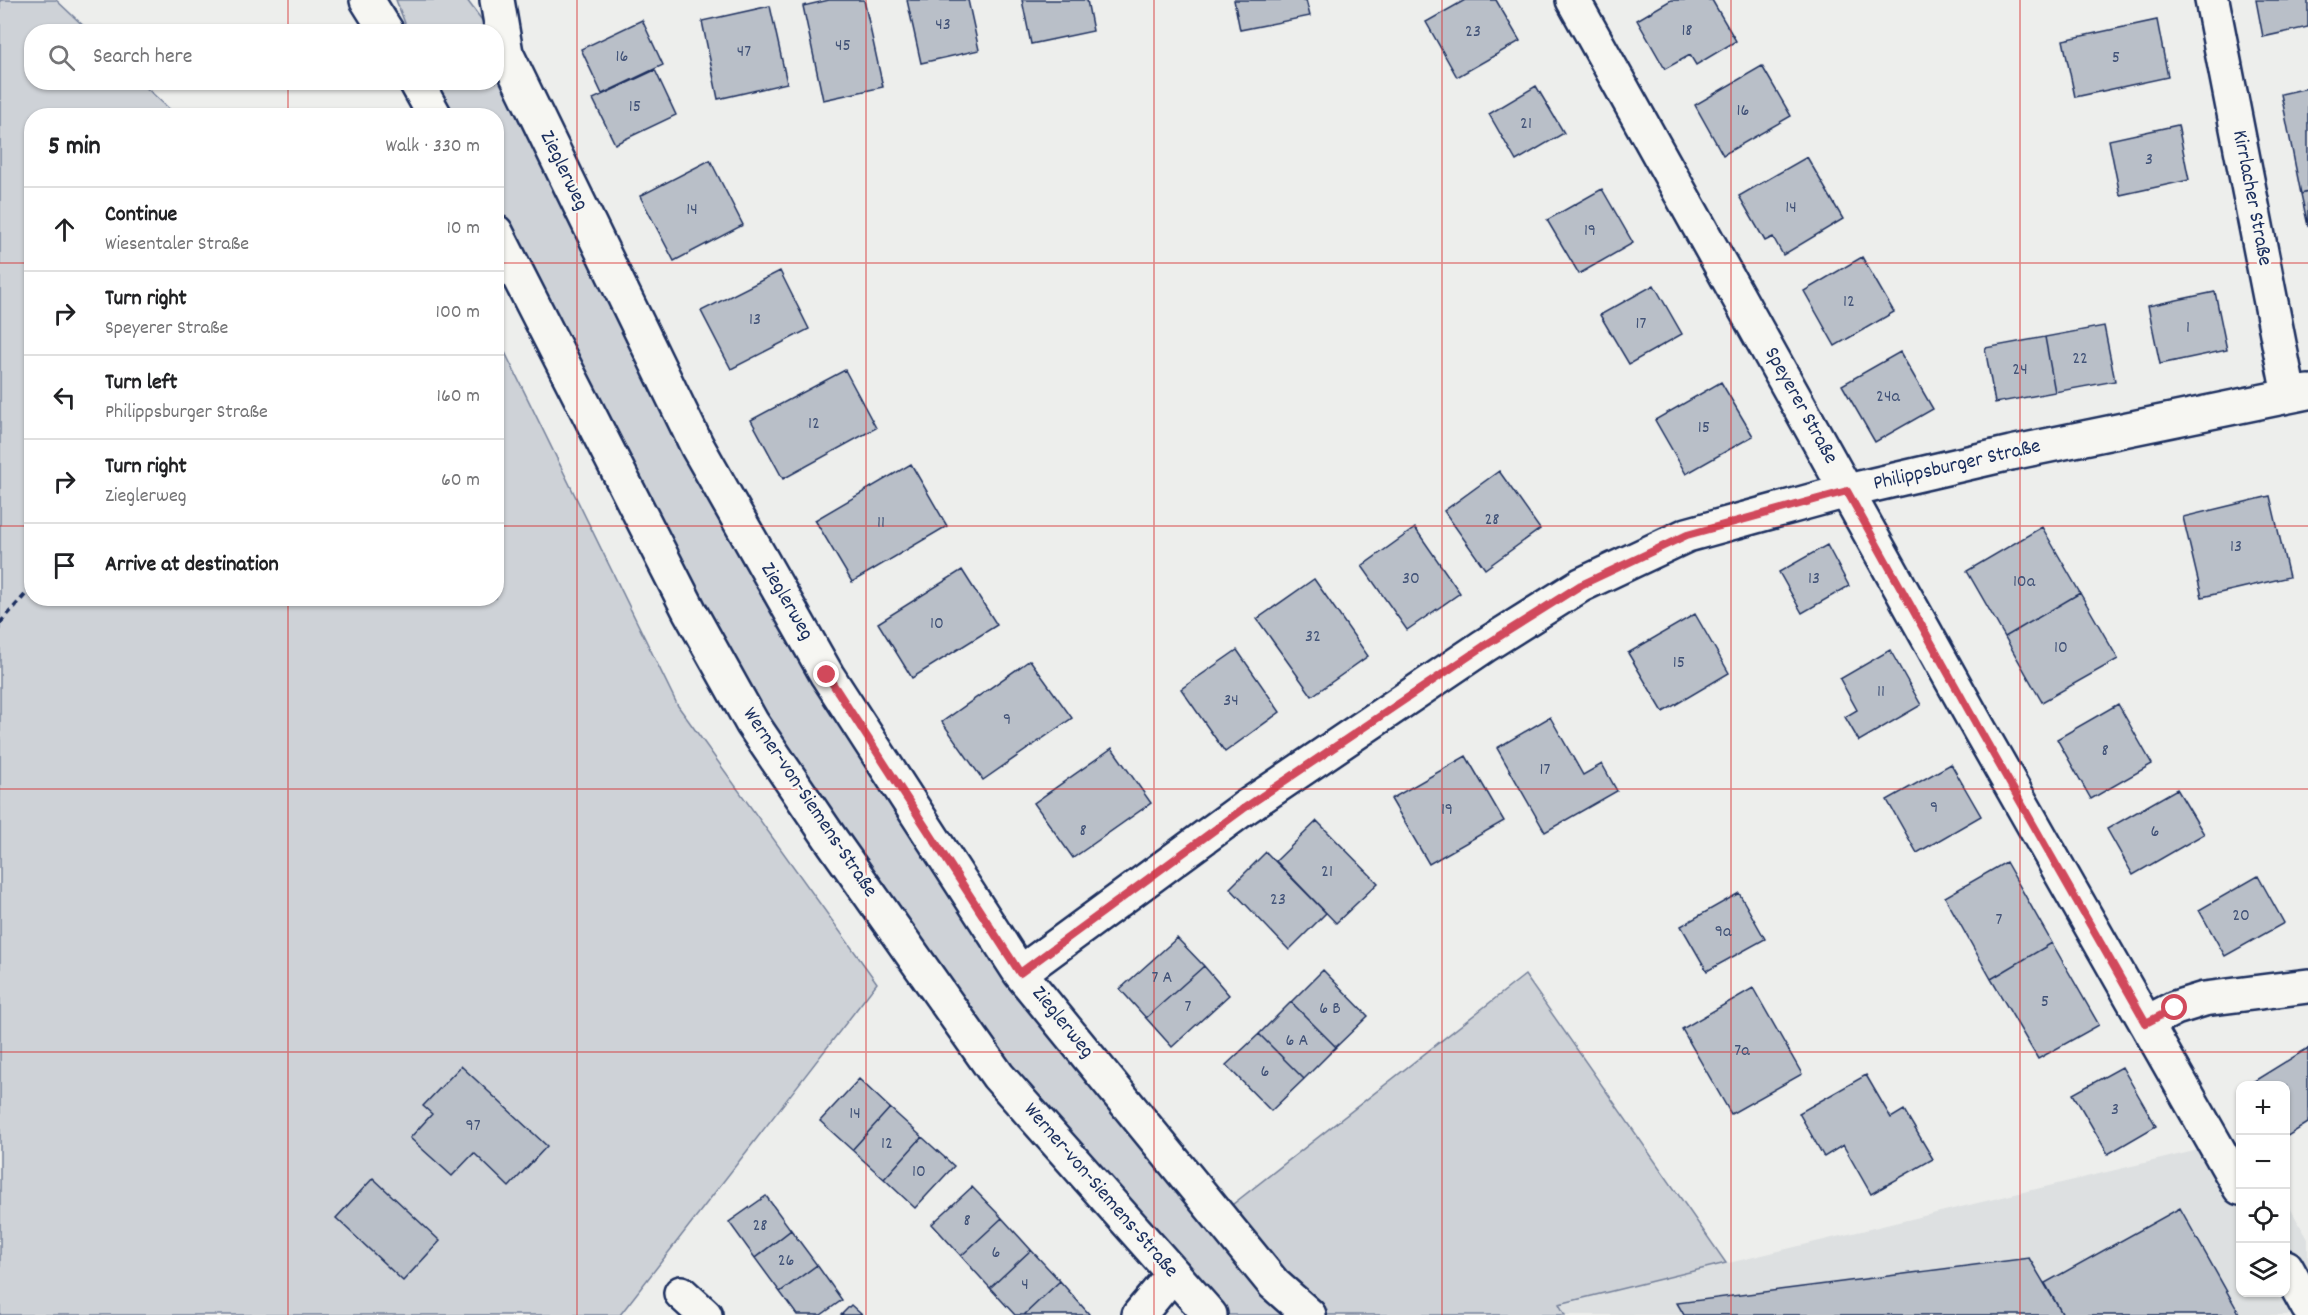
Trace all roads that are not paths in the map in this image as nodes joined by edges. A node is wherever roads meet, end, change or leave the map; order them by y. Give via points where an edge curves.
1 (368, 0) edge
2 (496, 0) edge
3 (1574, 0) edge
4 (2212, 0) edge
5 (382, 24) edge
6 (501, 24) edge
7 (504, 42) edge
8 (420, 90) edge
9 (431, 108) edge
10 (504, 248) edge
11 (2299, 393) edge
12 (1847, 491) junction
13 (1020, 973) junction
14 (2308, 986) edge
15 (2146, 1023) junction
16 (2236, 1179) edge
17 (2293, 1265) edge
18 (1173, 1274) junction
19 (681, 1293) dead end
20 (2308, 1307) edge
21 (705, 1315) edge
22 (1139, 1315) edge
23 (1210, 1315) edge
24 (1309, 1315) edge

1 - 5 street
2 - 6 street, Zieglerweg
3 - 12 street, Speyerer Straße
4 - 11 street, Kirrlacher Straße
7 - 13 street, Zieglerweg via 696,446 827,675
8 - 9 street
10 - 18 street, Werner-von-Siemens-Straße via 690,612 752,723 998,1076
11 - 12 street, Philippsburger Straße
12 - 13 street, Philippsburger Straße via 1687,535 1581,585 1243,809
12 - 15 street, Speyerer Straße
13 - 24 street, Zieglerweg via 1274,1284
14 - 15 street via 2204,999
15 - 16 street, Speyerer Straße
17 - 20 street
18 - 22 street
18 - 23 street, Werner-von-Siemens-Straße
19 - 21 street

